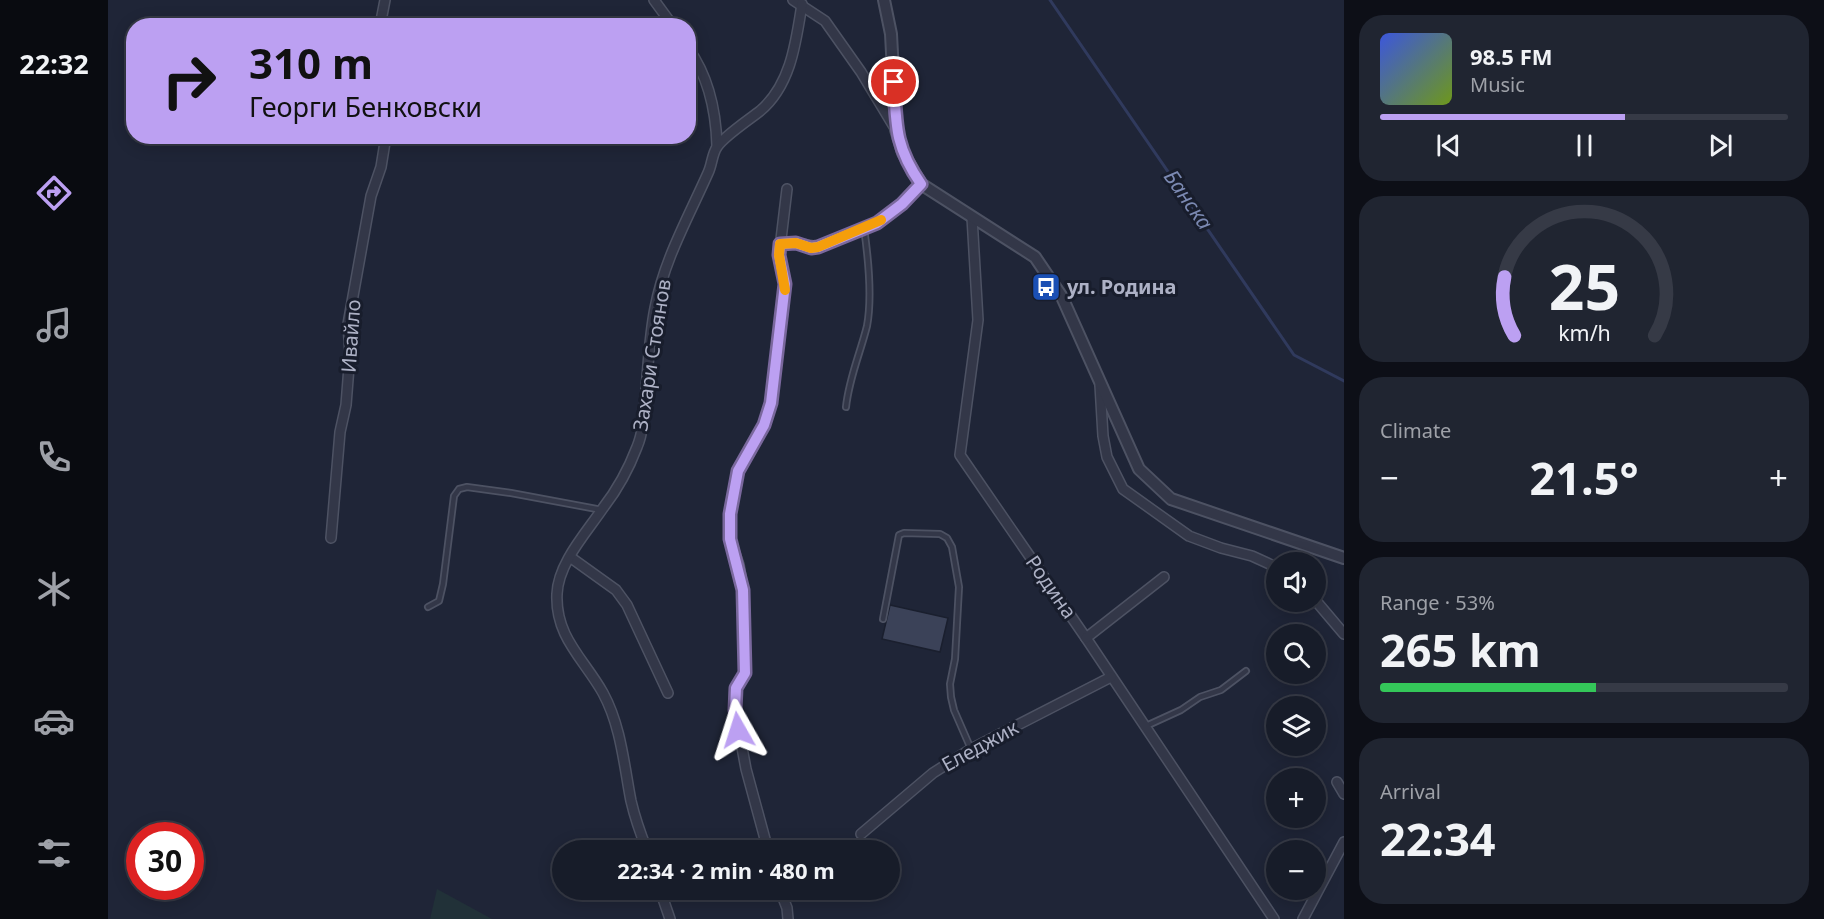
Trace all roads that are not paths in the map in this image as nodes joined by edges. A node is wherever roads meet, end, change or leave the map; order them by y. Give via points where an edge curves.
1 (385, 0) edge
2 (654, 0) edge
3 (884, 0) edge
4 (797, 2) edge
5 (382, 18) edge
6 (667, 18) edge
7 (696, 60) edge
8 (896, 130) junction
9 (385, 144) edge
10 (717, 146) junction
11 (921, 184) junction
12 (787, 189) dead end
13 (972, 218) junction
14 (864, 228) junction
15 (780, 244) junction
16 (1100, 382) junction
17 (846, 407) dead end
18 (602, 510) junction
19 (330, 538) dead end
20 (570, 557) junction
21 (1344, 558) edge
22 (1266, 562) edge
23 (1164, 577) dead end
24 (429, 607) dead end
25 (1325, 612) edge
26 (883, 619) dead end
27 (1344, 634) edge
28 (1086, 638) junction
29 (1246, 671) dead end
30 (1111, 677) junction
31 (668, 693) dead end
32 (1146, 726) junction
33 (971, 749) junction
34 (1337, 782) dead end
35 (1344, 794) edge
36 (861, 834) dead end
37 (644, 840) edge
38 (765, 840) edge
39 (1344, 842) edge
40 (663, 900) edge
41 (784, 900) edge
42 (670, 919) edge
43 (788, 919) edge
44 (1274, 919) edge
45 (1303, 919) edge

1 - 5 street
2 - 6 street
3 - 8 street via 891,34
4 - 8 street via 825,21
4 - 10 street via 794,50 777,91 763,108
7 - 10 street via 712,97
8 - 11 street via 903,153
9 - 19 street, Ивайло via 370,196 348,324 346,405
10 - 18 street, Захари Стоянов via 667,262 655,308 638,446
11 - 13 street
11 - 14 street via 902,204
12 - 15 street
13 - 16 street via 1035,257 1062,297
13 - 28 street, Родина via 978,320 960,455
14 - 15 street via 818,247
14 - 17 lane via 867,324 848,386
15 - 38 street via 785,284 771,403 764,425 738,471 730,514 730,539 743,590 745,673 736,688 735,710
16 - 21 street via 1139,469 1171,500
16 - 22 street via 1107,457 1124,489 1189,536
18 - 20 street, Захари Стоянов
18 - 24 lane via 511,492 459,489 454,496 439,601
20 - 31 street via 616,590 627,604
20 - 37 street, Захари Стоянов via 557,592 560,620 566,639 611,711
23 - 28 street
25 - 27 street
26 - 33 lane via 899,535 940,534 947,538 959,587 951,698
28 - 30 street, Родина
29 - 32 lane via 1221,690
30 - 32 street, Родина
30 - 33 street, Еледжик
32 - 44 street, Родина
33 - 36 street, Еледжик via 933,772
34 - 35 street
39 - 45 street
40 - 42 street
41 - 43 street

